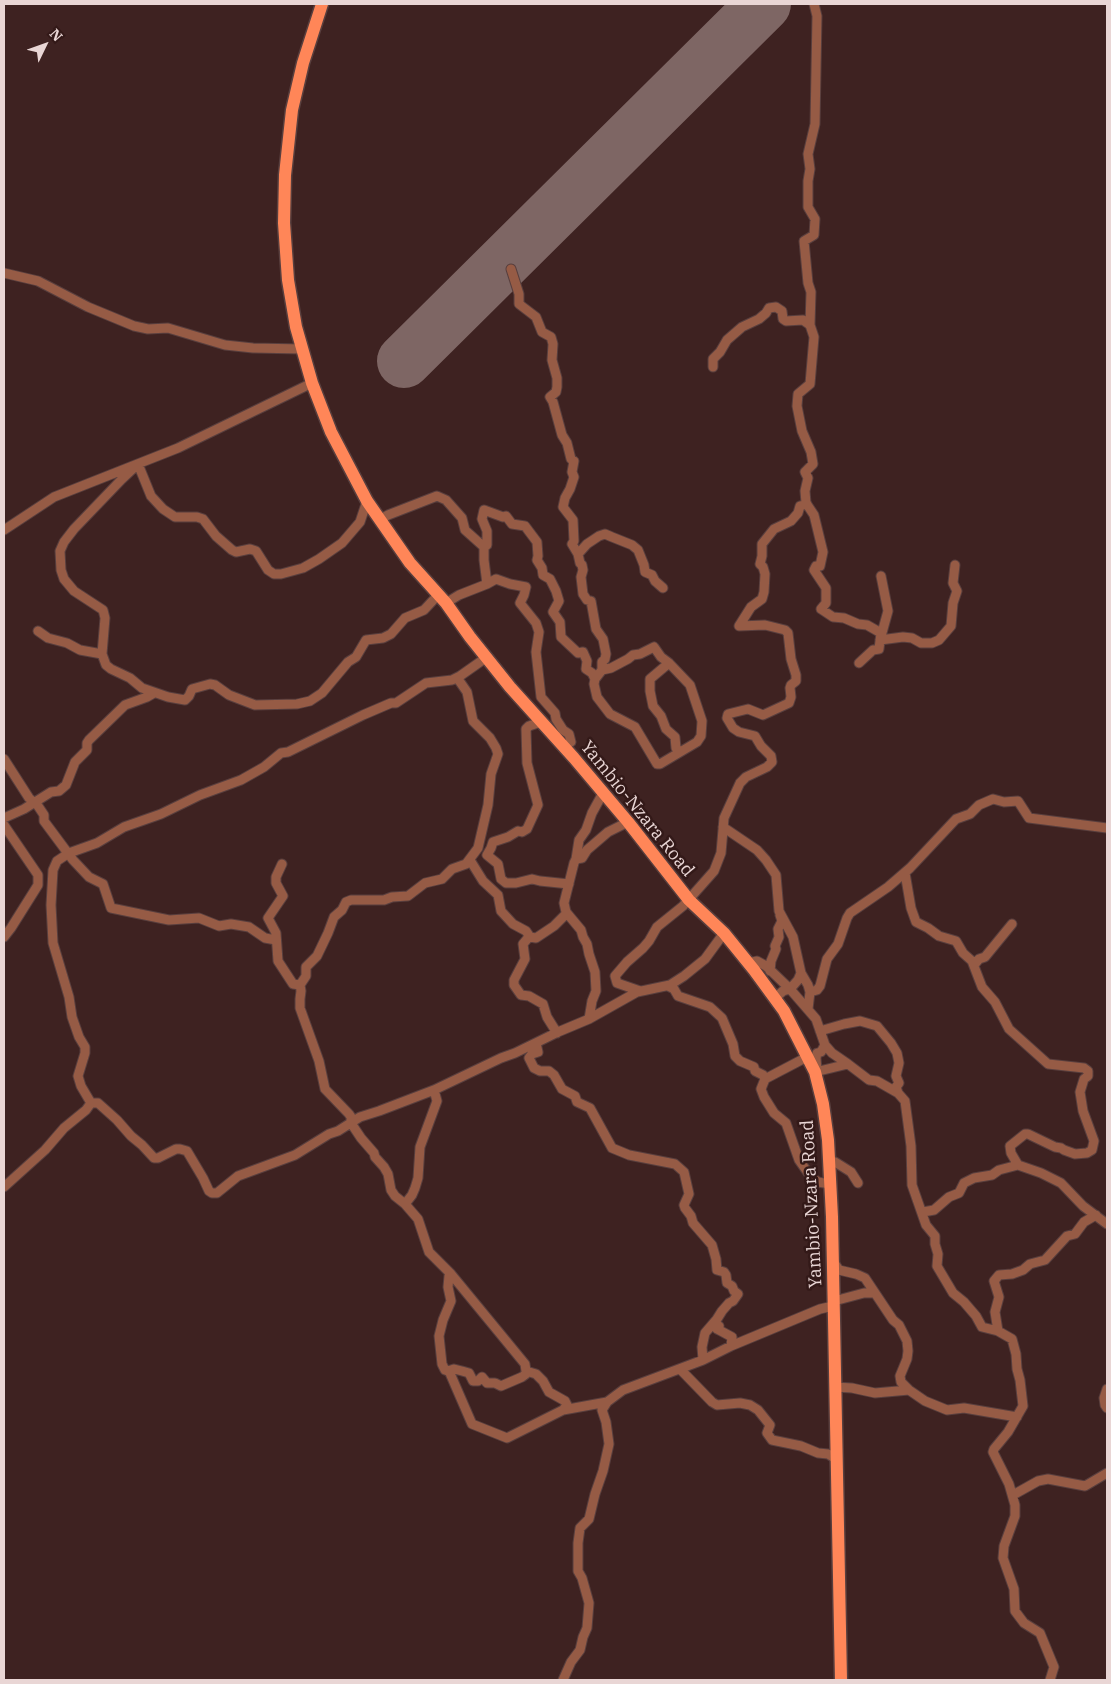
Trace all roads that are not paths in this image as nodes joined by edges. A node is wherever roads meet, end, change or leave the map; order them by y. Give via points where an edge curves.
1 (322, 4) edge
2 (814, 4) edge
3 (511, 269) dead end
4 (4, 273) edge
5 (810, 325) junction
6 (302, 349) junction
7 (713, 367) dead end
8 (312, 383) junction
9 (138, 464) junction
10 (367, 501) junction
11 (807, 504) junction
12 (379, 520) junction
13 (4, 530) edge
14 (484, 548) junction
15 (578, 554) junction
16 (955, 564) dead end
17 (881, 576) dead end
18 (487, 584) junction
19 (664, 588) dead end
20 (442, 599) junction
21 (38, 631) dead end
22 (880, 640) junction
23 (102, 654) junction
24 (486, 657) junction
25 (669, 663) junction
26 (859, 663) dead end
27 (602, 670) junction
28 (460, 676) junction
29 (595, 679) junction
30 (154, 693) junction
31 (542, 722) junction
32 (563, 747) junction
33 (680, 751) junction
34 (4, 759) edge
35 (603, 793) junction
36 (34, 801) junction
37 (4, 818) edge
38 (628, 822) junction
39 (4, 825) edge
40 (723, 827) junction
41 (1107, 828) edge
42 (68, 853) junction
43 (576, 859) junction
44 (470, 860) junction
45 (282, 864) dead end
46 (905, 873) junction
47 (501, 879) junction
48 (569, 884) junction
49 (498, 895) junction
50 (689, 900) junction
51 (779, 911) junction
52 (567, 913) junction
53 (1012, 924) dead end
54 (724, 933) junction
55 (4, 937) edge
56 (530, 937) junction
57 (276, 940) junction
58 (748, 963) junction
59 (974, 965) junction
60 (771, 972) junction
61 (800, 973) junction
62 (765, 984) junction
63 (300, 985) junction
64 (668, 986) junction
65 (790, 989) junction
66 (640, 991) junction
67 (810, 992) junction
68 (775, 998) junction
69 (808, 1008) junction
70 (589, 1019) junction
71 (557, 1032) junction
72 (820, 1032) junction
73 (536, 1043) junction
74 (825, 1045) junction
75 (807, 1057) junction
76 (848, 1064) junction
77 (816, 1072) junction
78 (765, 1079) junction
79 (434, 1090) junction
80 (898, 1093) junction
81 (91, 1103) junction
82 (352, 1121) junction
83 (829, 1161) junction
84 (1018, 1165) junction
85 (858, 1182) dead end
86 (830, 1184) junction
87 (4, 1187) edge
88 (405, 1204) junction
89 (923, 1212) junction
90 (1096, 1215) junction
91 (1107, 1224) edge
92 (833, 1260) junction
93 (451, 1274) junction
94 (874, 1293) junction
95 (834, 1304) junction
96 (715, 1323) junction
97 (998, 1331) junction
98 (731, 1346) junction
99 (703, 1360) junction
100 (680, 1369) junction
101 (449, 1371) junction
102 (526, 1371) junction
103 (835, 1388) junction
104 (1107, 1389) edge
105 (909, 1390) junction
106 (607, 1402) junction
107 (1107, 1408) edge
108 (563, 1410) junction
109 (1017, 1417) junction
110 (836, 1459) junction
111 (1107, 1473) edge
112 (1013, 1495) junction
113 (563, 1680) edge
114 (841, 1680) edge
115 (1050, 1680) edge

1 - 6 main road, Yambio-Nzara Road via 298,79 285,175 286,263
2 - 5 street via 817,16 815,124 808,154 808,207 815,220 814,235 804,241 811,292
3 - 15 street via 520,304 536,317 542,332 551,337 553,344 557,387 550,397 574,461 573,483 564,498 563,507 573,520 572,544
4 - 6 street via 38,281 134,326 168,328 225,345
5 - 7 street via 803,320 786,322 776,307 769,308 759,319 742,327 727,340 713,359
5 - 11 street via 814,337 810,384 798,394 797,406 813,464 804,472 808,478
6 - 8 main road, Yambio-Nzara Road
8 - 9 street
8 - 10 main road, Yambio-Nzara Road via 338,448
9 - 10 street via 151,496 163,509 175,517 203,519 232,550 256,551 274,574 303,568 342,543 360,522
9 - 13 street via 54,498
9 - 23 street via 74,529 60,551 61,570 68,585 104,613
10 - 12 main road, Yambio-Nzara Road
11 - 22 street via 814,515 823,552 820,566 814,570 826,588 826,603 821,609 833,617 868,625 881,633
11 - 40 street via 800,506 791,521 774,529 762,544 760,564 765,574 764,592 762,599 751,607 739,626 766,625 788,632 796,681 791,685 791,697 786,705 764,715 748,708 728,714 733,728 755,736 772,762 740,783
12 - 14 street via 437,496 446,500 462,518 465,530
12 - 20 main road, Yambio-Nzara Road via 410,563
14 - 18 street
14 - 29 street via 487,530 482,519 484,510 506,516 512,524 525,526 537,542 537,560 542,575 550,579 559,601 552,612 560,622 561,637 578,653 583,652 586,669
15 - 19 street via 587,544 605,534 638,550 645,572
15 - 27 street via 583,570 583,594 591,601 596,629 605,642
16 - 22 street via 952,576 956,591 951,626 945,634 932,643 903,637
17 - 22 street via 888,611
18 - 20 street
18 - 32 street via 496,579 526,587 520,603 539,632 536,652 541,697 569,734 571,742
20 - 24 main road, Yambio-Nzara Road
20 - 30 street via 405,618 383,638 366,640 356,657 322,693 310,701 256,705 210,684 192,689 185,700
21 - 23 street via 80,650
22 - 26 street via 879,649 873,650
23 - 30 street via 111,669
24 - 28 street
24 - 31 main road, Yambio-Nzara Road
25 - 27 street via 654,647
25 - 33 street via 650,679 650,691 653,706
25 - 33 street via 690,685 702,721 701,736 697,742
27 - 29 street
28 - 42 street via 426,683 396,703 282,753 241,780
28 - 44 street via 458,679 467,692 473,721 490,738 498,754 491,774 481,840
29 - 33 street via 601,703 610,714 636,727 658,764
30 - 36 street via 125,705 87,743 66,785
31 - 32 main road, Yambio-Nzara Road
31 - 47 street via 526,730 527,763 538,806 527,829 493,842 487,854 499,866
32 - 35 main road, Yambio-Nzara Road
34 - 36 street
35 - 38 main road, Yambio-Nzara Road
35 - 43 street via 579,840
36 - 37 street
36 - 42 street via 44,815 44,822
38 - 43 street via 608,832 582,858
38 - 50 main road, Yambio-Nzara Road
39 - 55 street via 38,875 38,885
40 - 50 street via 721,854 714,871
40 - 51 street via 757,850 776,875
41 - 46 street via 1029,818 1018,801 993,799 979,805 970,814 956,818
42 - 57 street via 89,877 103,884 112,909 169,920 198,918 219,926 249,927 265,938
42 - 81 street via 57,861 53,870 52,943 72,1017 85,1047 78,1076
43 - 48 street
44 - 49 street via 483,882
44 - 63 street via 452,869 442,879 425,883 406,897 346,902 334,917 322,947 306,968 306,976
45 - 57 street via 276,883 283,896 268,918
46 - 59 street via 916,922 939,936 956,941
46 - 67 street via 850,913 838,944 827,959 820,986
47 - 48 street via 506,883 532,879
47 - 49 street
48 - 52 street via 564,903
49 - 56 street via 501,911
50 - 54 main road, Yambio-Nzara Road
50 - 66 street via 657,926 649,941 615,976 617,983
51 - 60 street via 782,921
51 - 61 street via 793,936
52 - 56 street via 536,938
52 - 70 street via 581,930 594,972 596,991
53 - 59 street via 985,957 979,958
54 - 58 main road, Yambio-Nzara Road
54 - 64 street via 705,958
56 - 71 street via 523,944 525,959 515,976 514,985 521,995 543,1004
57 - 63 street via 279,965 293,984
58 - 60 street via 757,961
58 - 62 main road, Yambio-Nzara Road
59 - 84 street via 982,987 995,1002 1009,1029 1020,1040 1048,1064 1088,1071 1080,1092 1082,1111 1094,1141 1092,1150 1075,1154 1025,1134 1010,1146
60 - 62 street
60 - 65 street
61 - 65 street
61 - 67 street
62 - 68 main road, Yambio-Nzara Road
63 - 82 street via 300,1008 319,1060 323,1086
64 - 66 street
64 - 78 street via 678,996 710,1007 722,1018 735,1056 754,1067 754,1071
65 - 68 street
65 - 69 street
66 - 70 street
67 - 69 street
68 - 75 main road, Yambio-Nzara Road
69 - 72 street
70 - 71 street
71 - 73 street
72 - 74 street
72 - 80 street via 860,1021 876,1026 897,1053
73 - 79 street
73 - 96 street via 538,1052 529,1058 534,1068 549,1071 562,1089 590,1108 612,1148 629,1155 675,1164 684,1172 689,1194 685,1208 712,1245 717,1270 724,1272 727,1283 738,1294
74 - 76 street
74 - 77 street via 817,1054
75 - 77 main road, Yambio-Nzara Road
75 - 78 street
76 - 77 street
76 - 80 street via 869,1080
77 - 83 main road, Yambio-Nzara Road
78 - 86 street via 761,1089 764,1097 774,1113 786,1123 799,1160 811,1177
79 - 82 street
79 - 88 street via 438,1099 420,1147 418,1178
80 - 89 street via 905,1101 912,1185
81 - 82 street via 98,1103 154,1158 176,1149 187,1151 212,1193 241,1174 295,1155
81 - 87 street
82 - 88 street via 351,1124 388,1174 391,1190
83 - 85 street via 851,1172
83 - 86 main road, Yambio-Nzara Road
84 - 89 street via 974,1178 934,1210
84 - 90 street via 1061,1183
86 - 92 main road, Yambio-Nzara Road
88 - 93 street via 418,1219 429,1252
89 - 97 street via 926,1225 934,1236 938,1254 936,1266 953,1293 976,1316 982,1327
90 - 91 street
90 - 97 street via 1084,1222 1075,1234 1067,1236 1045,1260 1012,1274 999,1275 994,1281 998,1297 995,1312
92 - 94 street via 839,1270 865,1278
92 - 95 main road, Yambio-Nzara Road
93 - 101 street via 448,1287 452,1300 439,1336 442,1364
93 - 102 street via 523,1362
94 - 95 street
94 - 105 street via 907,1341 907,1359 900,1376
95 - 98 street
95 - 103 main road, Yambio-Nzara Road
96 - 98 street via 719,1326 717,1329 732,1337
96 - 99 street via 706,1333
97 - 109 street via 1012,1339 1016,1354 1023,1406
98 - 99 street
99 - 100 street
100 - 106 street via 623,1390
100 - 110 street via 717,1405 740,1403 758,1410 770,1425 767,1433 772,1440 828,1454
101 - 102 street via 470,1373 473,1381 482,1377 487,1383 501,1386 522,1377
101 - 108 street via 472,1424 488,1432 507,1438
102 - 108 street via 538,1376 549,1392 564,1399 567,1404
103 - 105 street via 875,1393
103 - 110 main road, Yambio-Nzara Road
104 - 107 street via 1104,1398
105 - 109 street via 947,1410 964,1408
106 - 108 street
106 - 113 street via 602,1410 608,1444 603,1471 589,1519 580,1528 578,1542 578,1571 589,1603 587,1628 580,1650
109 - 112 street via 993,1452
110 - 114 main road, Yambio-Nzara Road
111 - 112 street via 1084,1486 1043,1480
112 - 115 street via 1015,1516 1003,1558 1014,1589 1015,1611 1024,1623 1040,1634 1054,1667

